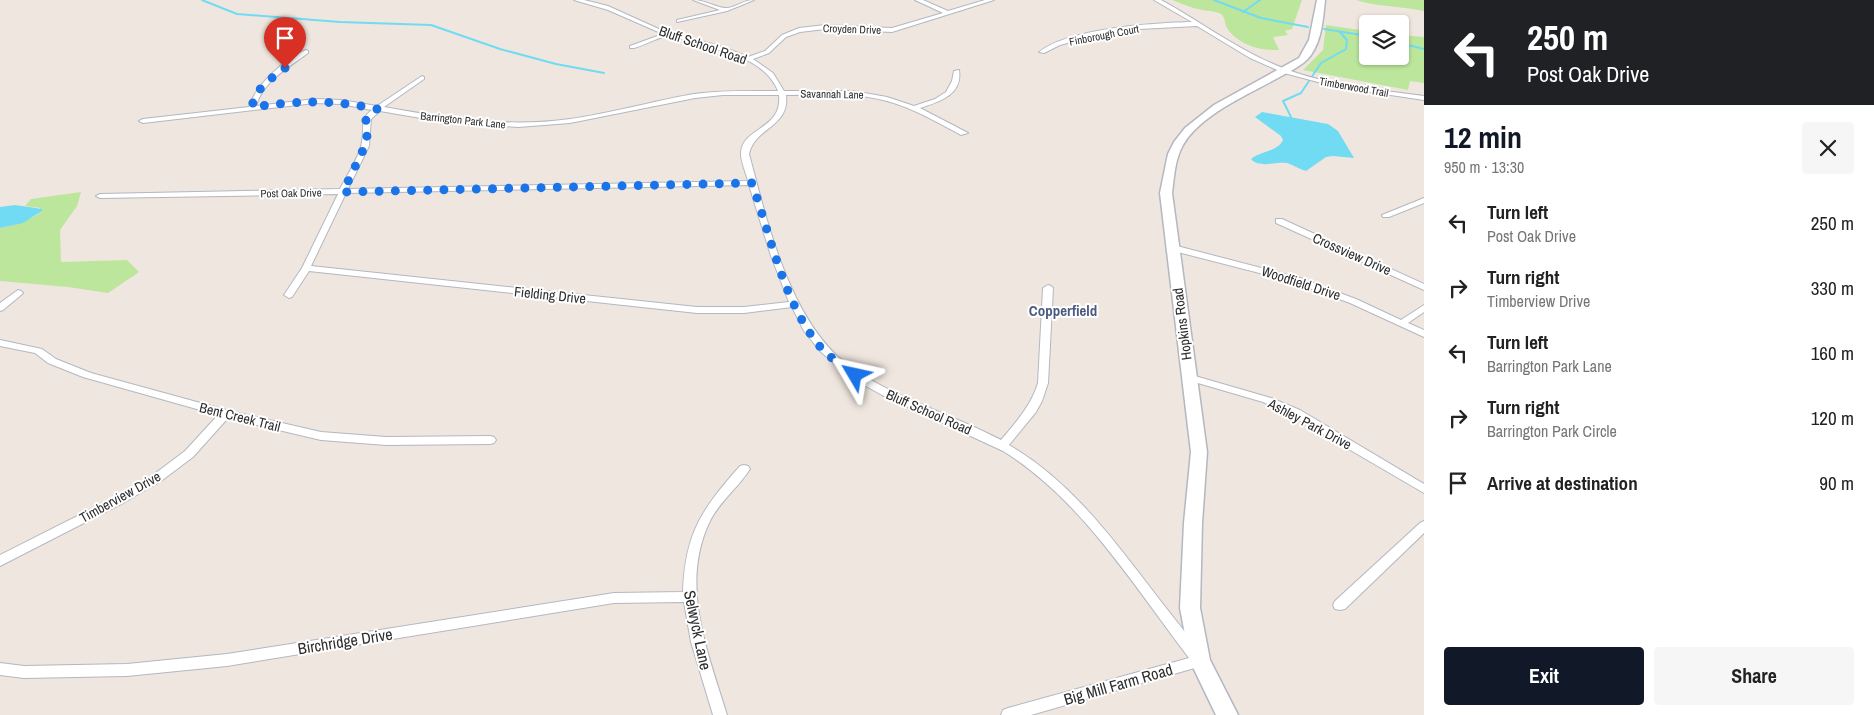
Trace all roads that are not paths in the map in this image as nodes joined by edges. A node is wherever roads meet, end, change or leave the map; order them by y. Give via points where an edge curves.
1 (577, 0) edge
2 (696, 0) edge
3 (752, 0) edge
4 (918, 0) edge
5 (991, 0) edge
6 (1157, 0) edge
7 (1321, 0) edge
8 (725, 10) junction
9 (948, 13) junction
10 (679, 21) dead end
11 (1198, 24) junction
12 (668, 34) junction
13 (632, 47) dead end
14 (306, 52) dead end
15 (1042, 52) dead end
16 (747, 59) junction
17 (957, 71) dead end
18 (1285, 72) junction
19 (422, 78) dead end
20 (782, 94) junction
21 (1424, 98) edge
22 (252, 107) junction
23 (914, 108) junction
24 (377, 109) junction
25 (143, 121) dead end
26 (964, 134) dead end
27 (752, 183) junction
28 (343, 192) junction
29 (100, 196) dead end
30 (1424, 200) edge
31 (1386, 215) dead end
32 (1279, 221) dead end
33 (1173, 248) junction
34 (306, 268) junction
35 (1424, 287) edge
36 (1048, 288) dead end
37 (18, 293) dead end
38 (289, 294) dead end
39 (795, 304) junction
40 (0, 308) edge
41 (1424, 308) edge
42 (1402, 323) junction
43 (1424, 334) edge
44 (0, 343) edge
45 (1188, 377) junction
46 (226, 414) junction
47 (490, 440) dead end
48 (1002, 446) junction
49 (744, 469) dead end
50 (1424, 490) edge
51 (1424, 526) edge
52 (0, 561) edge
53 (688, 597) junction
54 (1340, 605) dead end
55 (1200, 661) junction
56 (0, 669) edge
57 (720, 715) edge
58 (1008, 715) edge
59 (1227, 715) edge

1 - 12 street, Bluff School Road via 611,9
2 - 8 street
3 - 8 street
4 - 9 street
5 - 9 street, Croyden Drive
6 - 11 street, Timberwood Trail
7 - 18 main road, Hopkins Road via 1310,52
8 - 10 street
9 - 16 street, Croyden Drive via 886,30 825,27 799,30 784,36 767,52
11 - 15 street, Finborough Court via 1162,24 1116,30
11 - 18 street, Timberwood Trail via 1226,43
12 - 13 street
12 - 16 street, Bluff School Road
14 - 22 street via 258,90
16 - 20 street, Bluff School Road via 772,75
17 - 23 street via 952,91
18 - 21 street, Timberwood Trail via 1332,84
18 - 33 main road, Hopkins Road via 1214,110 1193,124 1179,142 1170,164 1166,193
19 - 24 street
20 - 23 street, Savannah Lane via 853,93
20 - 24 street, Barrington Park Lane via 711,94 585,119 534,125 472,123
20 - 27 street, Bluff School Road via 778,116 745,146
22 - 24 street, Barrington Park Lane via 328,101
22 - 25 street, Barrington Park Lane
23 - 26 street, Savannah Lane
24 - 28 street via 365,122 365,146
27 - 28 street, Post Oak Drive
27 - 39 street, Bluff School Road
28 - 29 street, Post Oak Drive
28 - 34 street
30 - 31 street
32 - 35 street, Crossview Drive
33 - 42 street, Woodfield Drive via 1297,280
33 - 45 main road, Hopkins Road
34 - 38 street
34 - 39 street, Fielding Drive via 697,310 744,310
36 - 48 street via 1041,393 1025,420
37 - 40 street
39 - 48 street, Bluff School Road via 823,349 855,375
41 - 42 street
42 - 43 street, Woodfield Drive
44 - 46 street, Bent Creek Trail via 38,351 52,361 87,375
45 - 50 street, Ashley Park Drive via 1267,400 1296,413
45 - 55 main road, Hopkins Road via 1199,452 1190,608
46 - 47 street, Bent Creek Trail via 320,436 386,441
46 - 52 street, Timberview Drive via 189,454 157,478
48 - 55 street, Bluff School Road via 1056,484 1092,522
49 - 53 street, Selwyck Lane via 704,522 689,566
51 - 54 street
53 - 56 street, Birchridge Drive via 614,598 227,660 128,670 24,672
53 - 57 street, Selwyck Lane
55 - 58 street, Big Mill Farm Road
55 - 59 main road, Hopkins Road

